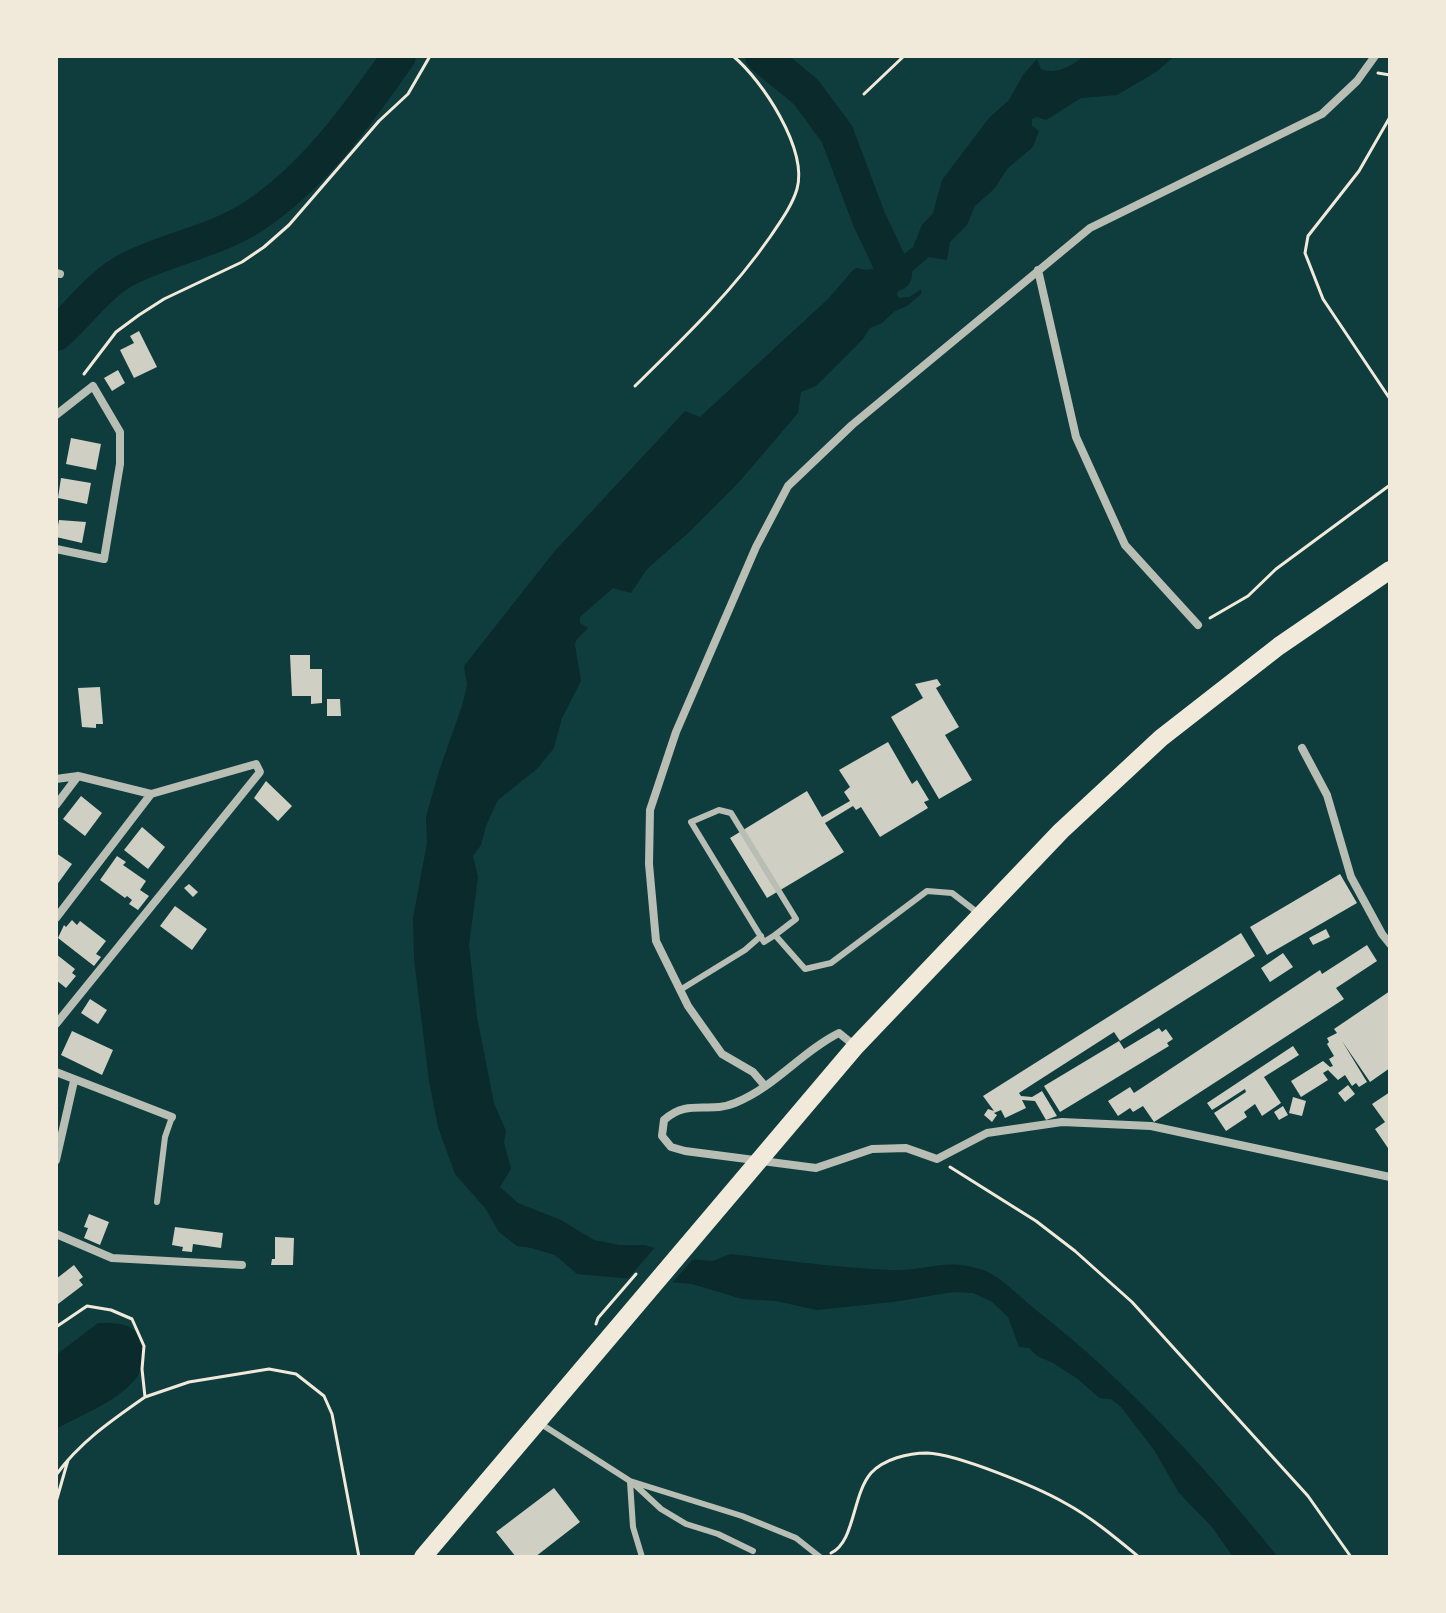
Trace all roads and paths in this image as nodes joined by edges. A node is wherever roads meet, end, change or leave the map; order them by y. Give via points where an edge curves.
1 (430, 56) edge
2 (733, 56) edge
3 (904, 56) edge
4 (1375, 56) edge
5 (864, 94) dead end
6 (1390, 117) edge
7 (1038, 270) junction
8 (82, 376) dead end
9 (635, 386) dead end
10 (1390, 399) edge
11 (56, 415) edge
12 (1390, 485) edge
13 (56, 549) edge
14 (1390, 570) edge
15 (1198, 625) joint
16 (1302, 748) dead end
17 (78, 776) junction
18 (56, 779) edge
19 (151, 794) junction
20 (56, 805) edge
21 (981, 915) junction
22 (56, 918) edge
23 (775, 935) junction
24 (761, 936) junction
25 (1390, 944) edge
26 (680, 990) junction
27 (56, 1024) edge
28 (856, 1046) junction
29 (56, 1072) edge
30 (74, 1081) junction
31 (765, 1086) junction
32 (172, 1117) joint
33 (937, 1159) junction
34 (56, 1160) edge
35 (1390, 1177) edge
36 (157, 1202) dead end
37 (56, 1234) edge
38 (242, 1265) dead end
39 (56, 1327) edge
40 (145, 1397) junction
41 (537, 1422) junction
42 (69, 1457) junction
43 (56, 1475) edge
44 (630, 1481) junction
45 (56, 1502) edge
46 (753, 1551) dead end
47 (359, 1557) edge
48 (423, 1557) edge
49 (642, 1557) edge
50 (820, 1557) edge
51 (1139, 1557) edge
52 (1351, 1557) edge

1 - 8 path via 408,94 289,225 242,262 139,315 116,332
2 - 9 path via 759,81 775,109 795,157 797,188 784,217 742,275
3 - 5 path
4 - 7 street via 1322,114 1090,228
6 - 10 path via 1359,171 1305,242 1323,299
7 - 15 street via 1076,437 1125,545
7 - 26 street via 852,425 788,486 756,547 676,732 650,810 656,941
11 - 13 street via 93,386 120,432 104,559
12 - 15 path via 1276,569 1248,596
14 - 21 highway via 1279,646 1161,738
16 - 25 street via 1327,795 1351,877
17 - 18 street
17 - 19 street
17 - 20 street
19 - 22 street
19 - 27 street via 256,764 260,772
21 - 23 lane via 952,893 927,891 831,963 805,969
21 - 28 highway
23 - 24 lane via 764,942
23 - 24 lane via 796,919 731,813 719,810 691,822
24 - 26 lane
26 - 31 street via 722,1054 753,1072
28 - 31 street via 839,1033
28 - 41 highway
29 - 30 street
30 - 32 street
30 - 34 street
31 - 33 street via 732,1105 676,1109 664,1120 662,1136 671,1147 685,1151 816,1168 872,1149 906,1148
32 - 36 lane
33 - 35 street via 987,1133 1062,1122 1151,1126
33 - 52 path via 1036,1221 1132,1302 1308,1496
37 - 38 street via 112,1258
39 - 40 path via 87,1306 132,1319 144,1346
40 - 42 path
40 - 47 path via 189,1382 269,1369 296,1374 324,1396 332,1414
41 - 44 lane
41 - 48 highway
42 - 43 path
42 - 45 path
44 - 46 lane via 686,1524
44 - 49 lane via 633,1527
44 - 50 lane via 769,1527 796,1538
50 - 51 path via 844,1541 860,1490 872,1473 885,1462 930,1453 1038,1489

